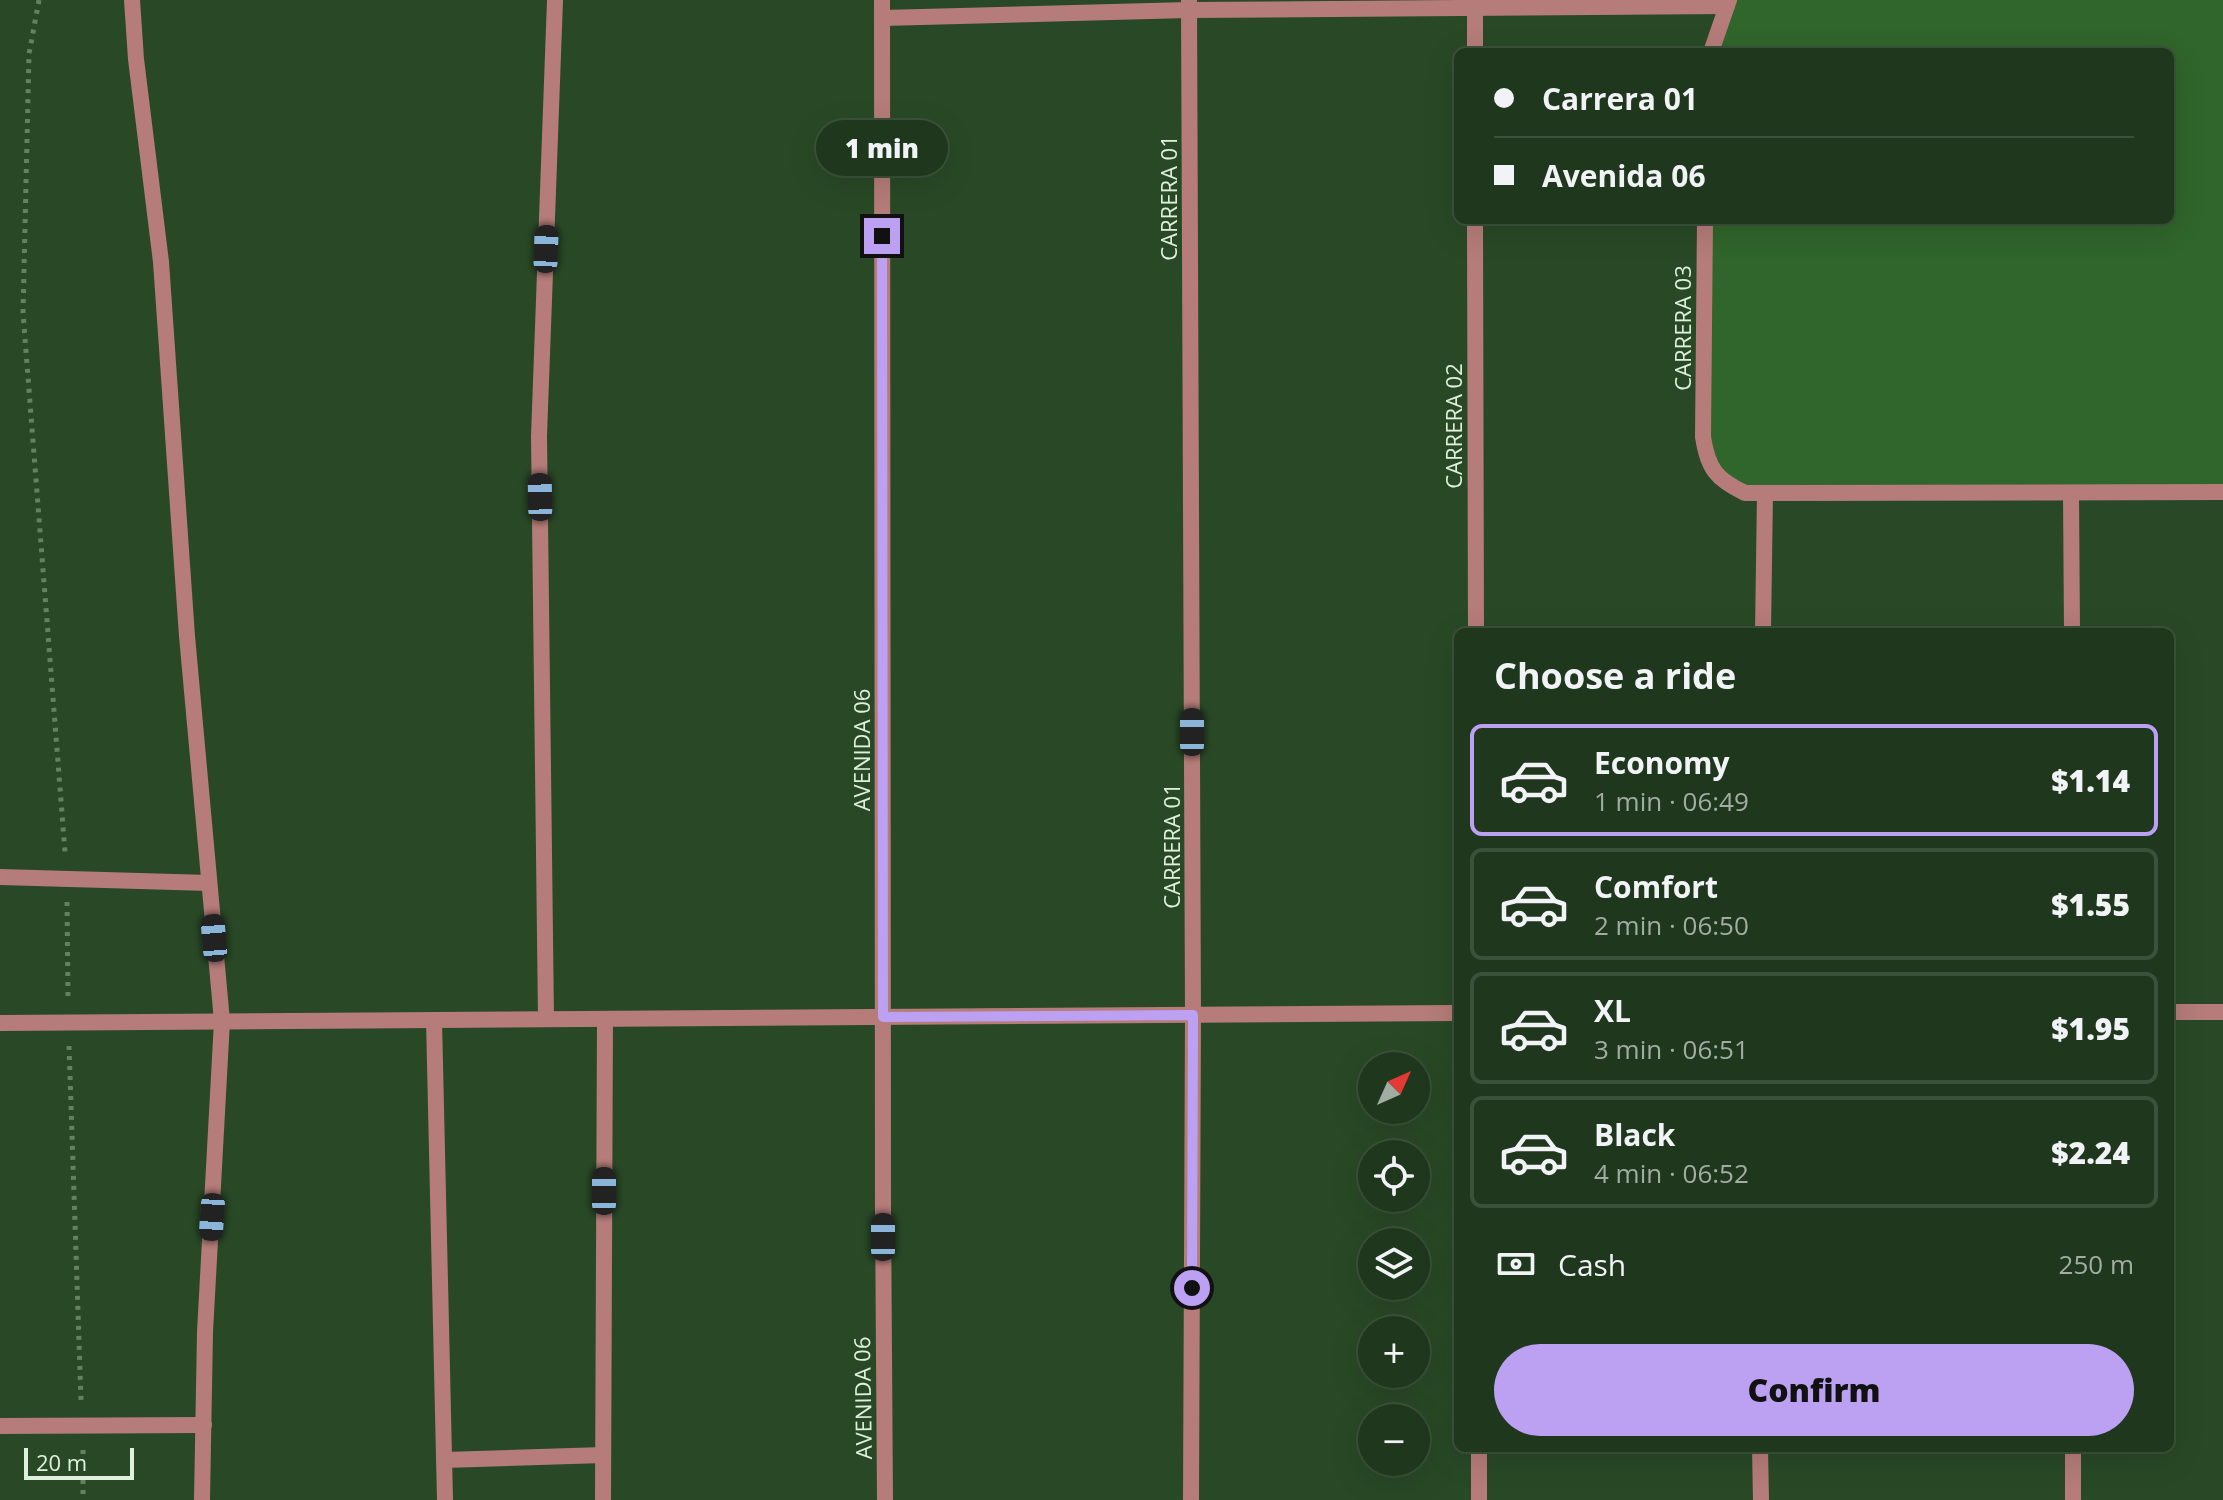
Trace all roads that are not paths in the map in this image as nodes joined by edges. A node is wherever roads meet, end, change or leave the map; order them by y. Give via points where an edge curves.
1 (132, 0) edge
2 (555, 0) edge
3 (882, 0) edge
4 (1728, 3) edge
5 (1189, 5) edge
6 (1475, 5) edge
7 (882, 18) junction
8 (1475, 48) edge
9 (1712, 48) edge
10 (1475, 224) edge
11 (1705, 224) edge
12 (2223, 492) edge
13 (1765, 493) junction
14 (2071, 493) junction
15 (1476, 628) edge
16 (1763, 628) edge
17 (2072, 628) edge
18 (0, 877) edge
19 (209, 883) junction
20 (2174, 1012) edge
21 (2223, 1012) edge
22 (1454, 1013) edge
23 (1193, 1015) junction
24 (883, 1017) junction
25 (546, 1019) junction
26 (605, 1019) junction
27 (434, 1020) junction
28 (222, 1021) junction
29 (0, 1023) edge
30 (204, 1425) junction
31 (0, 1426) edge
32 (1479, 1452) edge
33 (1760, 1452) edge
34 (2073, 1452) edge
35 (603, 1455) junction
36 (444, 1460) junction
37 (202, 1500) edge
38 (445, 1500) edge
39 (603, 1500) edge
40 (885, 1500) edge
41 (1191, 1500) edge
42 (1479, 1500) edge
43 (1761, 1500) edge
44 (2073, 1500) edge

1 - 19 street via 161,262
2 - 25 street via 539,436
3 - 7 street, AVENIDA 06
4 - 6 street
4 - 9 street
5 - 6 street
5 - 7 street
5 - 23 street, CARRERA 01
6 - 8 street
7 - 24 street, AVENIDA 06
10 - 15 street, CARRERA 02
11 - 13 street, CARRERA 03 via 1707,461 1724,482 1745,493
12 - 14 street
13 - 14 street
13 - 16 street
14 - 17 street
18 - 19 street
19 - 28 street
20 - 21 street
22 - 23 street
23 - 24 street
23 - 41 street, CARRERA 01
24 - 26 street
24 - 40 street, AVENIDA 06
25 - 26 street
25 - 27 street
26 - 35 street
27 - 28 street
27 - 36 street
28 - 29 street
28 - 30 street
30 - 31 street
30 - 37 street
32 - 42 street
33 - 43 street
34 - 44 street
35 - 36 street
35 - 39 street
36 - 38 street

